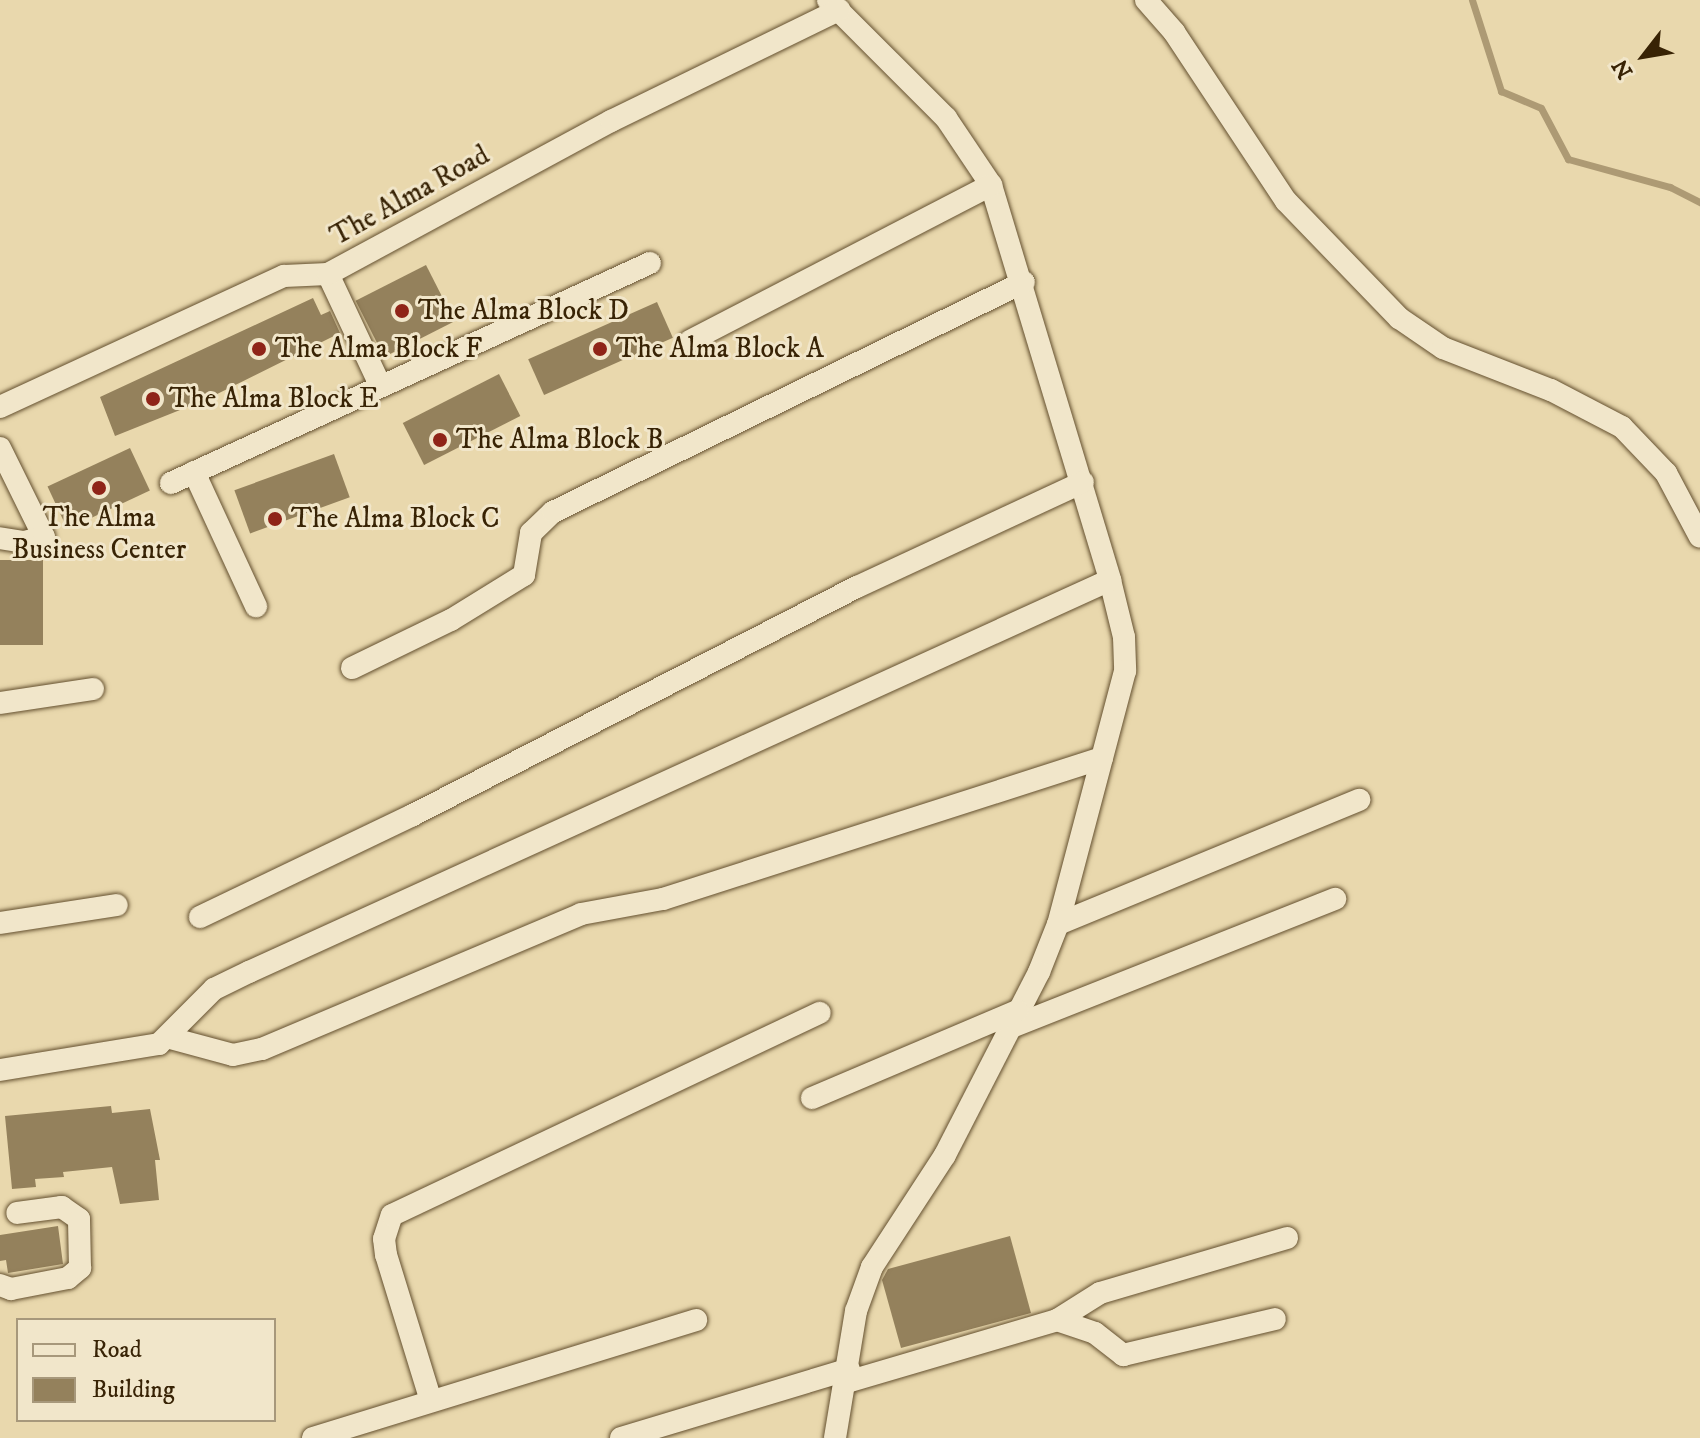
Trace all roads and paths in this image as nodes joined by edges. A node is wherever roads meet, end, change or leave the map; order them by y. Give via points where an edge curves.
1 (1146, 0) edge
2 (834, 5) edge
3 (991, 185) junction
4 (650, 263) dead end
5 (328, 274) junction
6 (1024, 282) junction
7 (690, 341) dead end
8 (380, 385) junction
9 (0, 407) edge
10 (0, 448) edge
11 (194, 472) junction
12 (1083, 482) junction
13 (171, 483) dead end
14 (1700, 537) edge
15 (0, 538) edge
16 (1110, 580) junction
17 (256, 606) dead end
18 (352, 668) dead end
19 (93, 689) dead end
20 (0, 703) edge
21 (1102, 758) junction
22 (1359, 800) dead end
23 (1335, 899) dead end
24 (117, 905) dead end
25 (200, 917) dead end
26 (0, 923) edge
27 (1058, 924) junction
28 (820, 1013) dead end
29 (1013, 1019) junction
30 (170, 1038) junction
31 (0, 1070) edge
32 (812, 1098) dead end
33 (17, 1213) dead end
34 (1287, 1238) dead end
35 (0, 1285) edge
36 (1275, 1319) dead end
37 (696, 1320) dead end
38 (1057, 1320) junction
39 (848, 1376) junction
40 (431, 1401) junction
41 (313, 1438) edge
42 (621, 1438) edge
43 (835, 1438) edge

1 - 14 street via 1174,32 1286,201 1399,318 1443,348 1551,390 1622,427 1666,473
2 - 3 street via 946,118
2 - 5 street, The Alma Road
3 - 6 street
3 - 7 street
4 - 8 street
5 - 8 street
5 - 9 street, The Alma Road via 284,276
6 - 12 street
6 - 18 street via 553,512 531,533 524,575 451,620
8 - 11 street
10 - 15 street via 44,537 24,542
11 - 13 street
11 - 17 street
12 - 16 street
12 - 25 street via 857,587 427,808
16 - 21 street via 1124,637 1125,671
16 - 30 street via 226,983 195,1007
19 - 20 street
21 - 27 street
21 - 30 street via 663,899 581,914 262,1049 233,1055
22 - 27 street
23 - 29 street
24 - 26 street
27 - 29 street
28 - 40 street via 392,1215 384,1239 386,1255
29 - 32 street
29 - 39 street via 945,1155 872,1267 856,1311
30 - 31 street via 139,1050
33 - 35 street via 62,1207 79,1219 80,1268 68,1278 11,1289
34 - 38 street via 1100,1293
36 - 38 street via 1123,1355 1095,1333
37 - 40 street
38 - 39 street
39 - 42 street
39 - 43 street
40 - 41 street

